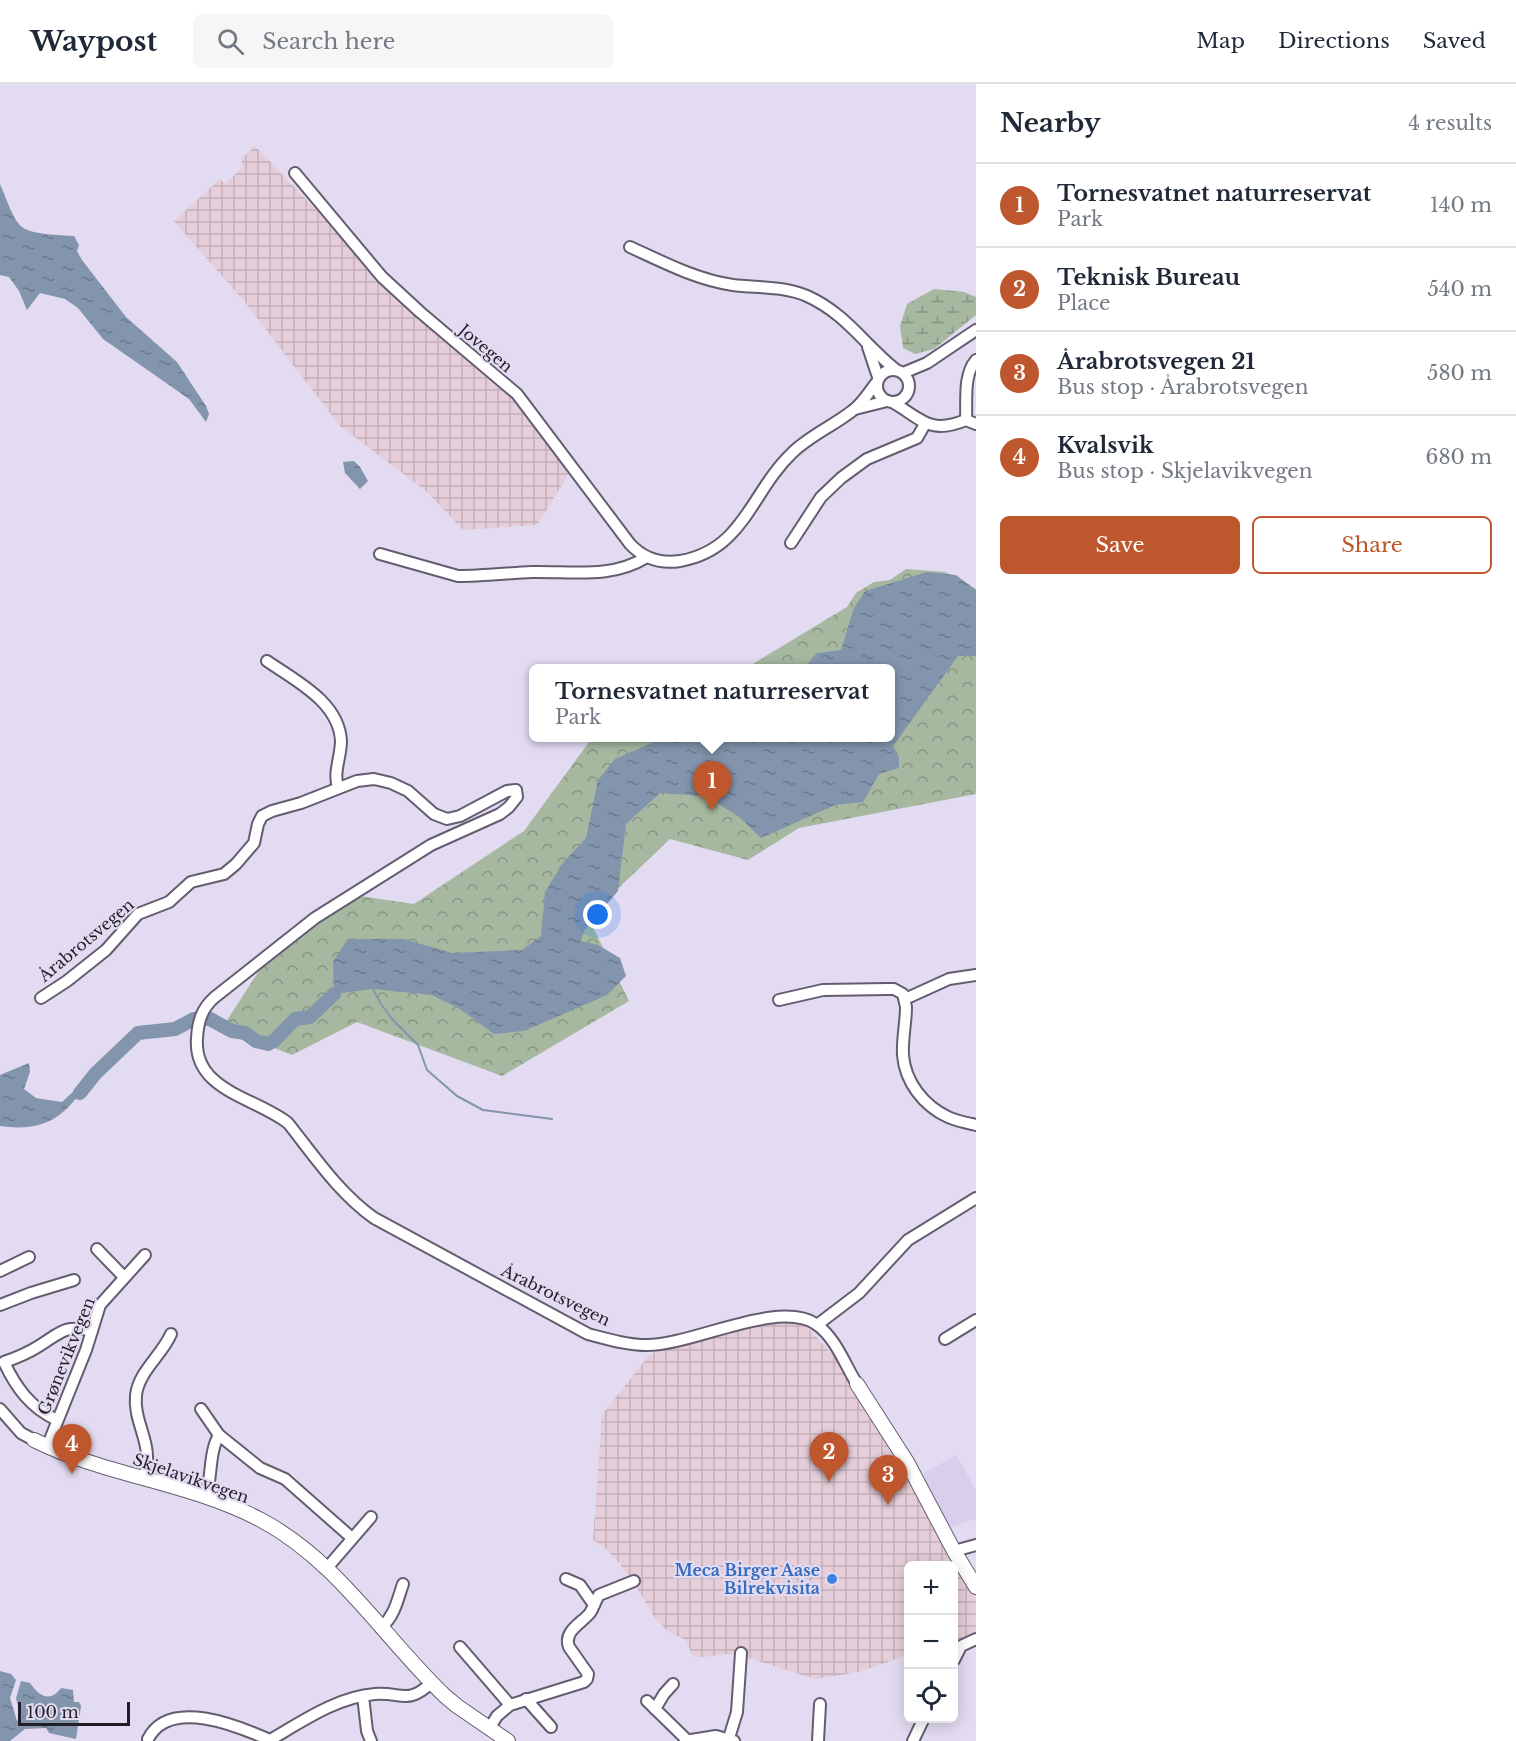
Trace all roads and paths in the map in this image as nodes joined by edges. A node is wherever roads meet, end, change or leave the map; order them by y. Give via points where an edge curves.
1 (295, 173) dead end
2 (630, 247) dead end
3 (976, 330) edge
4 (867, 344) junction
5 (976, 360) edge
6 (904, 379) junction
7 (877, 380) junction
8 (889, 402) junction
9 (855, 410) junction
10 (921, 421) junction
11 (971, 422) edge
12 (791, 543) dead end
13 (380, 554) dead end
14 (645, 558) junction
15 (267, 661) dead end
16 (338, 787) junction
17 (976, 975) edge
18 (41, 998) dead end
19 (905, 999) junction
20 (779, 1000) dead end
21 (976, 1125) edge
22 (976, 1198) edge
23 (97, 1249) dead end
24 (145, 1255) dead end
25 (29, 1257) dead end
26 (0, 1271) edge
27 (124, 1277) junction
28 (74, 1280) dead end
29 (0, 1305) edge
30 (976, 1320) edge
31 (817, 1325) junction
32 (92, 1331) junction
33 (171, 1334) dead end
34 (945, 1339) dead end
35 (858, 1384) joint
36 (0, 1409) edge
37 (201, 1409) dead end
38 (57, 1420) junction
39 (219, 1435) junction
40 (34, 1440) joint
41 (47, 1447) junction
42 (144, 1478) junction
43 (206, 1497) junction
44 (371, 1517) dead end
45 (352, 1538) junction
46 (976, 1545) edge
47 (954, 1551) junction
48 (327, 1568) junction
49 (566, 1579) dead end
50 (634, 1581) dead end
51 (403, 1584) dead end
52 (976, 1587) edge
53 (594, 1605) junction
54 (381, 1628) junction
55 (976, 1639) edge
56 (460, 1647) dead end
57 (741, 1653) dead end
58 (958, 1653) edge
59 (431, 1683) junction
60 (673, 1684) dead end
61 (363, 1696) junction
62 (526, 1699) junction
63 (820, 1704) dead end
64 (510, 1705) junction
65 (922, 1723) edge
66 (551, 1727) dead end
67 (489, 1729) junction
68 (148, 1739) dead end
69 (732, 1739) edge
70 (371, 1741) edge
71 (508, 1741) edge
72 (686, 1741) edge
73 (818, 1741) edge
74 (913, 1741) edge

1 - 14 street, Jovegen via 382,277 517,394 630,544
2 - 4 street via 710,280 805,295 830,308
3 - 6 street
4 - 6 street
4 - 7 street
5 - 11 street via 968,376
6 - 7 street via 885,371
6 - 8 street via 902,399
6 - 10 street
7 - 8 street via 878,394
7 - 9 street
8 - 9 street
8 - 10 street
9 - 14 street via 793,451 725,541 689,559 662,562
10 - 11 street via 948,427
10 - 12 street via 917,438 867,459 841,478 821,497
13 - 14 street via 458,576 591,574
15 - 16 street via 324,702 336,717 341,744
16 - 18 street, Årabrotsvegen via 262,816 254,843 224,874 190,882 176,898 138,914 106,950
16 - 31 street, Årabrotsvegen via 357,781 391,783 447,819 513,789 518,793 500,814 431,845 315,918 215,997 203,1011 197,1053 211,1079 288,1123 355,1204 397,1232 588,1334 646,1345 778,1316 806,1318
17 - 19 street via 949,978
19 - 20 street via 894,989 841,989
19 - 21 street via 903,1053 912,1083 938,1111
22 - 31 street via 908,1239 864,1288
23 - 27 street
24 - 27 street, Grønevikvegen
25 - 26 street
27 - 32 street, Grønevikvegen via 100,1305
28 - 29 street
30 - 34 street
31 - 35 street
32 - 38 street, Grønevikvegen
32 - 38 street via 64,1329 37,1348 4,1362 24,1395
33 - 42 street via 136,1394 148,1449
35 - 47 main road via 907,1462
36 - 40 street, Skjelavikvegen
37 - 39 street
38 - 41 street, Grønevikvegen
39 - 43 street via 213,1446
39 - 45 street via 260,1468 285,1479
40 - 41 main road, Skjelavikvegen
41 - 42 main road, Skjelavikvegen
42 - 43 main road, Skjelavikvegen
43 - 48 main road, Skjelavikvegen via 261,1520
44 - 45 street
45 - 48 street
46 - 47 street
47 - 52 main road
48 - 54 main road, Skjelavikvegen
49 - 53 street via 580,1585
50 - 53 street via 602,1592
51 - 54 street via 396,1609
53 - 62 street via 567,1638 586,1669 587,1679
54 - 59 main road, Skjelavikvegen
55 - 58 street via 962,1646
56 - 64 street
57 - 69 street
59 - 61 street via 409,1696
59 - 67 main road, Skjelavikvegen
60 - 72 street via 651,1705
61 - 68 street via 322,1709 270,1740 236,1726 191,1716 167,1720 153,1729
61 - 70 street
62 - 64 street
62 - 66 street
63 - 73 street
64 - 67 street
65 - 74 street
67 - 71 main road, Skjelavikvegen
69 - 72 street via 706,1736

